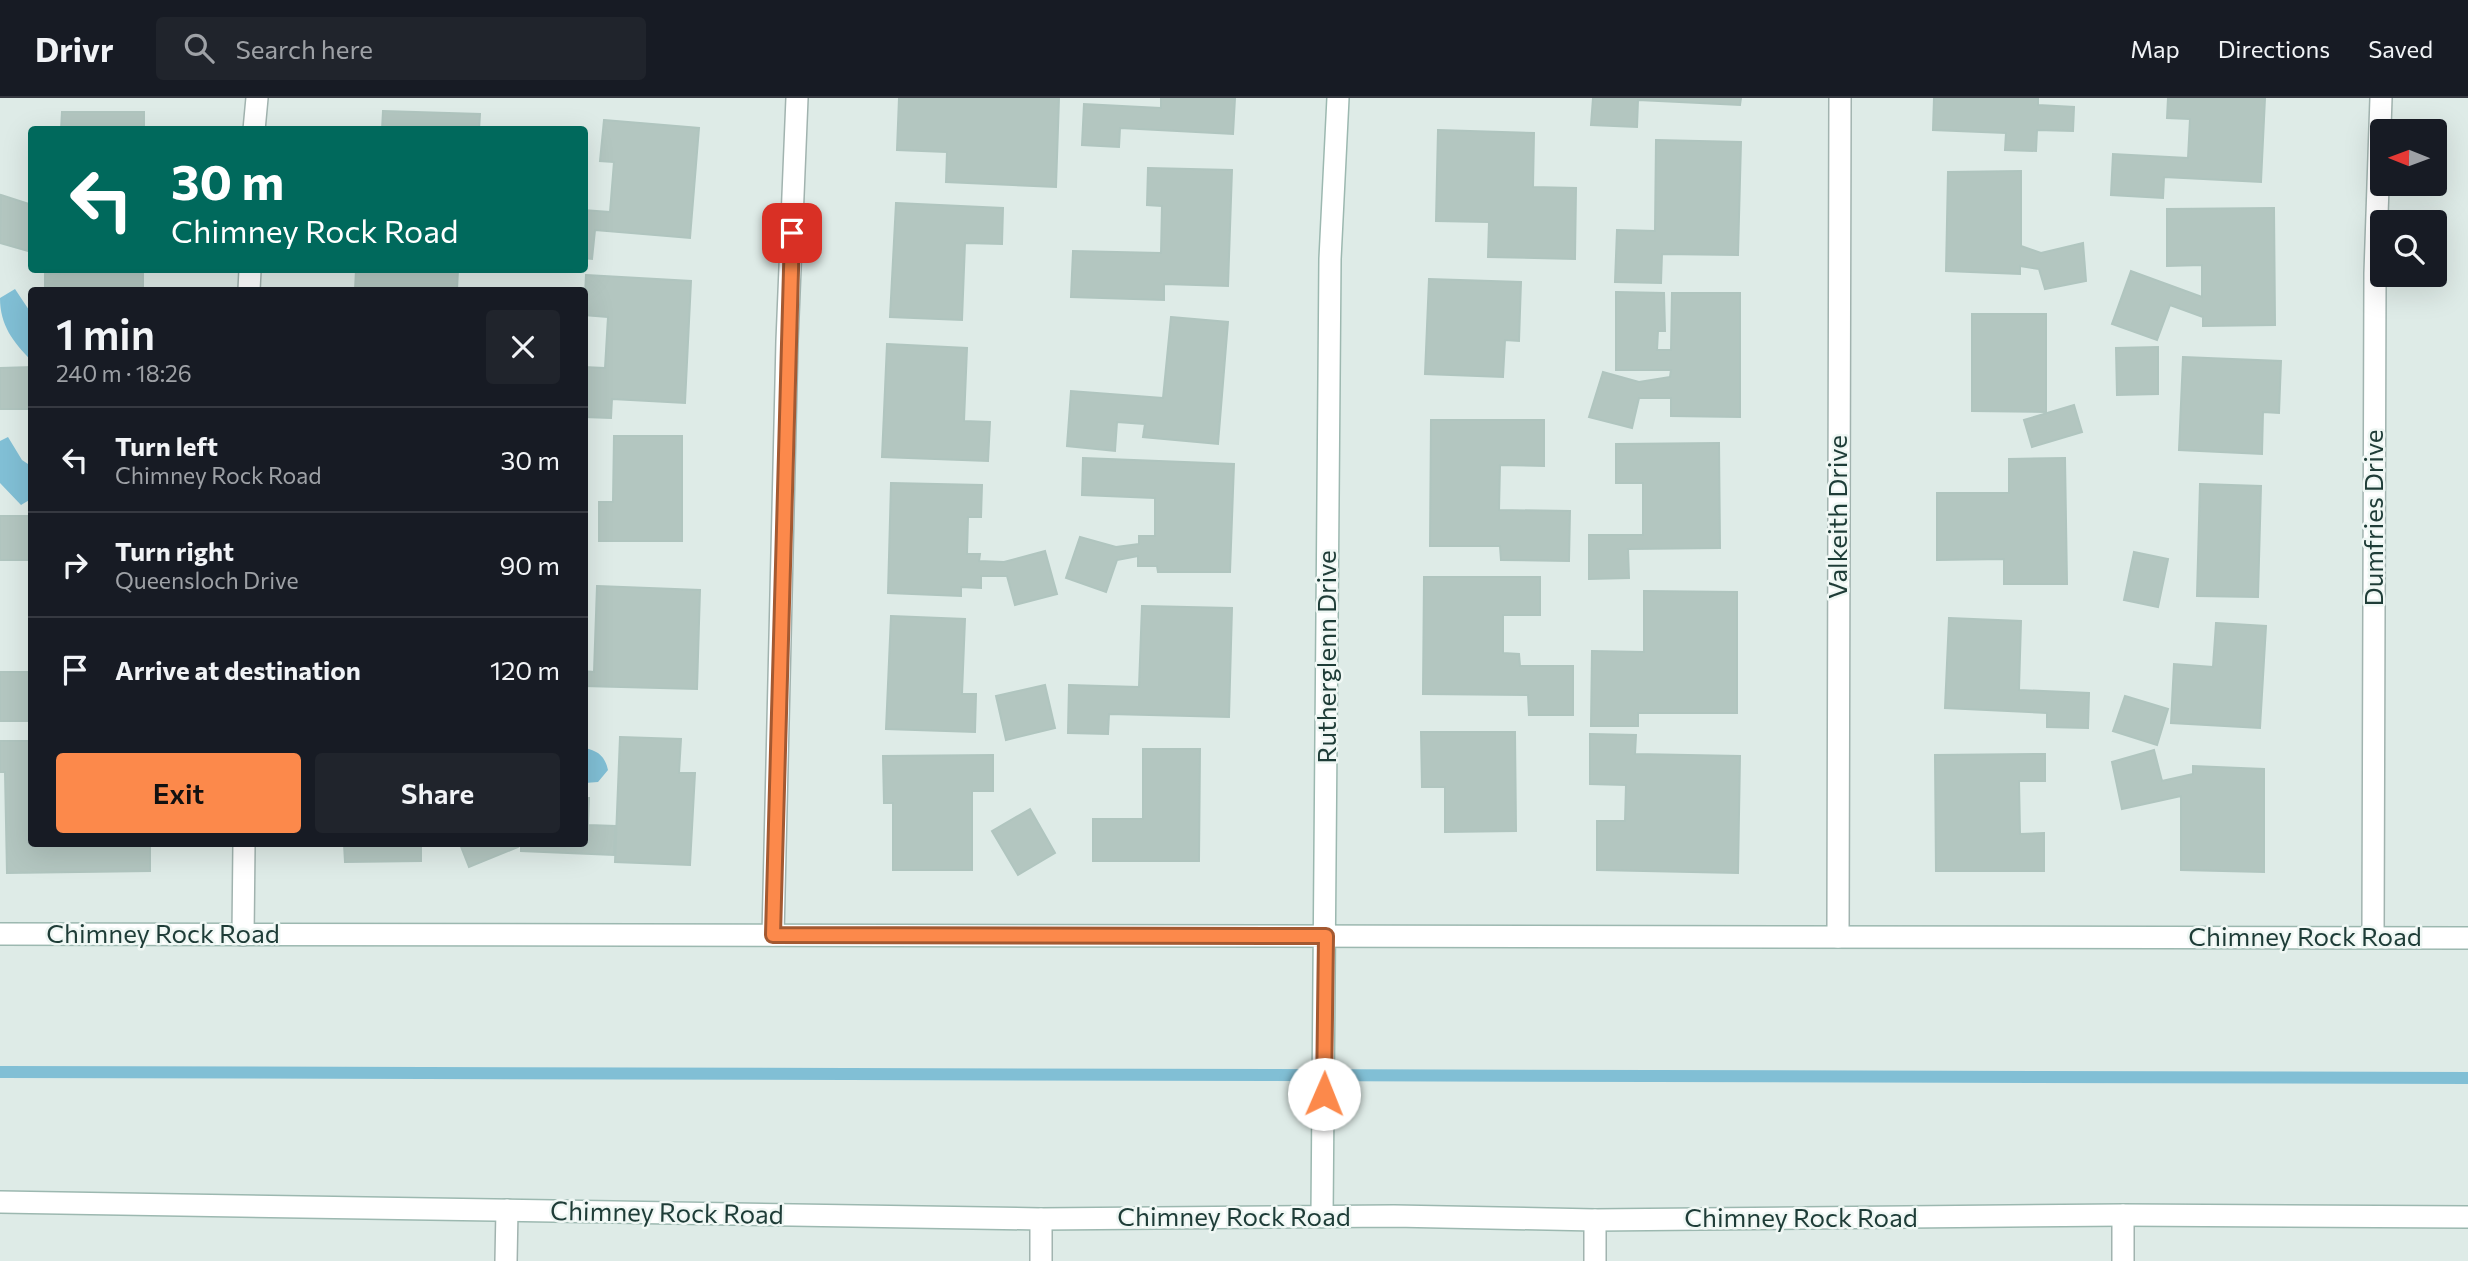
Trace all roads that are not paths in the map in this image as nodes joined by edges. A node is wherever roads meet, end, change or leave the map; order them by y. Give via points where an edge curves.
1 (257, 98) edge
2 (797, 98) edge
3 (1338, 98) edge
4 (1840, 98) edge
5 (2381, 98) edge
6 (254, 126) edge
7 (244, 847) edge
8 (0, 934) edge
9 (243, 934) junction
10 (773, 935) junction
11 (1326, 936) junction
12 (1838, 937) junction
13 (2373, 937) junction
14 (2468, 938) edge
15 (0, 1202) edge
16 (506, 1210) junction
17 (2123, 1215) junction
18 (1322, 1217) junction
19 (2468, 1217) edge
20 (1041, 1219) junction
21 (1595, 1220) junction
22 (506, 1261) edge
23 (1041, 1261) edge
24 (1595, 1261) edge
25 (2123, 1261) edge

1 - 6 main road
2 - 10 main road
3 - 11 main road, Rutherglenn Drive via 1330,259
4 - 12 main road, Valkeith Drive
5 - 13 main road, Dumfries Drive via 2375,273
7 - 9 main road
8 - 9 main road, Chimney Rock Road
9 - 10 main road, Chimney Rock Road
10 - 11 main road, Chimney Rock Road
11 - 12 main road, Chimney Rock Road
11 - 18 main road, Rutherglenn Drive
12 - 13 main road, Chimney Rock Road
13 - 14 main road, Chimney Rock Road
15 - 16 main road, Chimney Rock Road
16 - 20 main road, Chimney Rock Road
16 - 22 main road
17 - 19 main road, Chimney Rock Road
17 - 21 main road, Chimney Rock Road
17 - 25 main road
18 - 20 main road, Chimney Rock Road
18 - 21 main road, Chimney Rock Road
20 - 23 main road
21 - 24 main road

